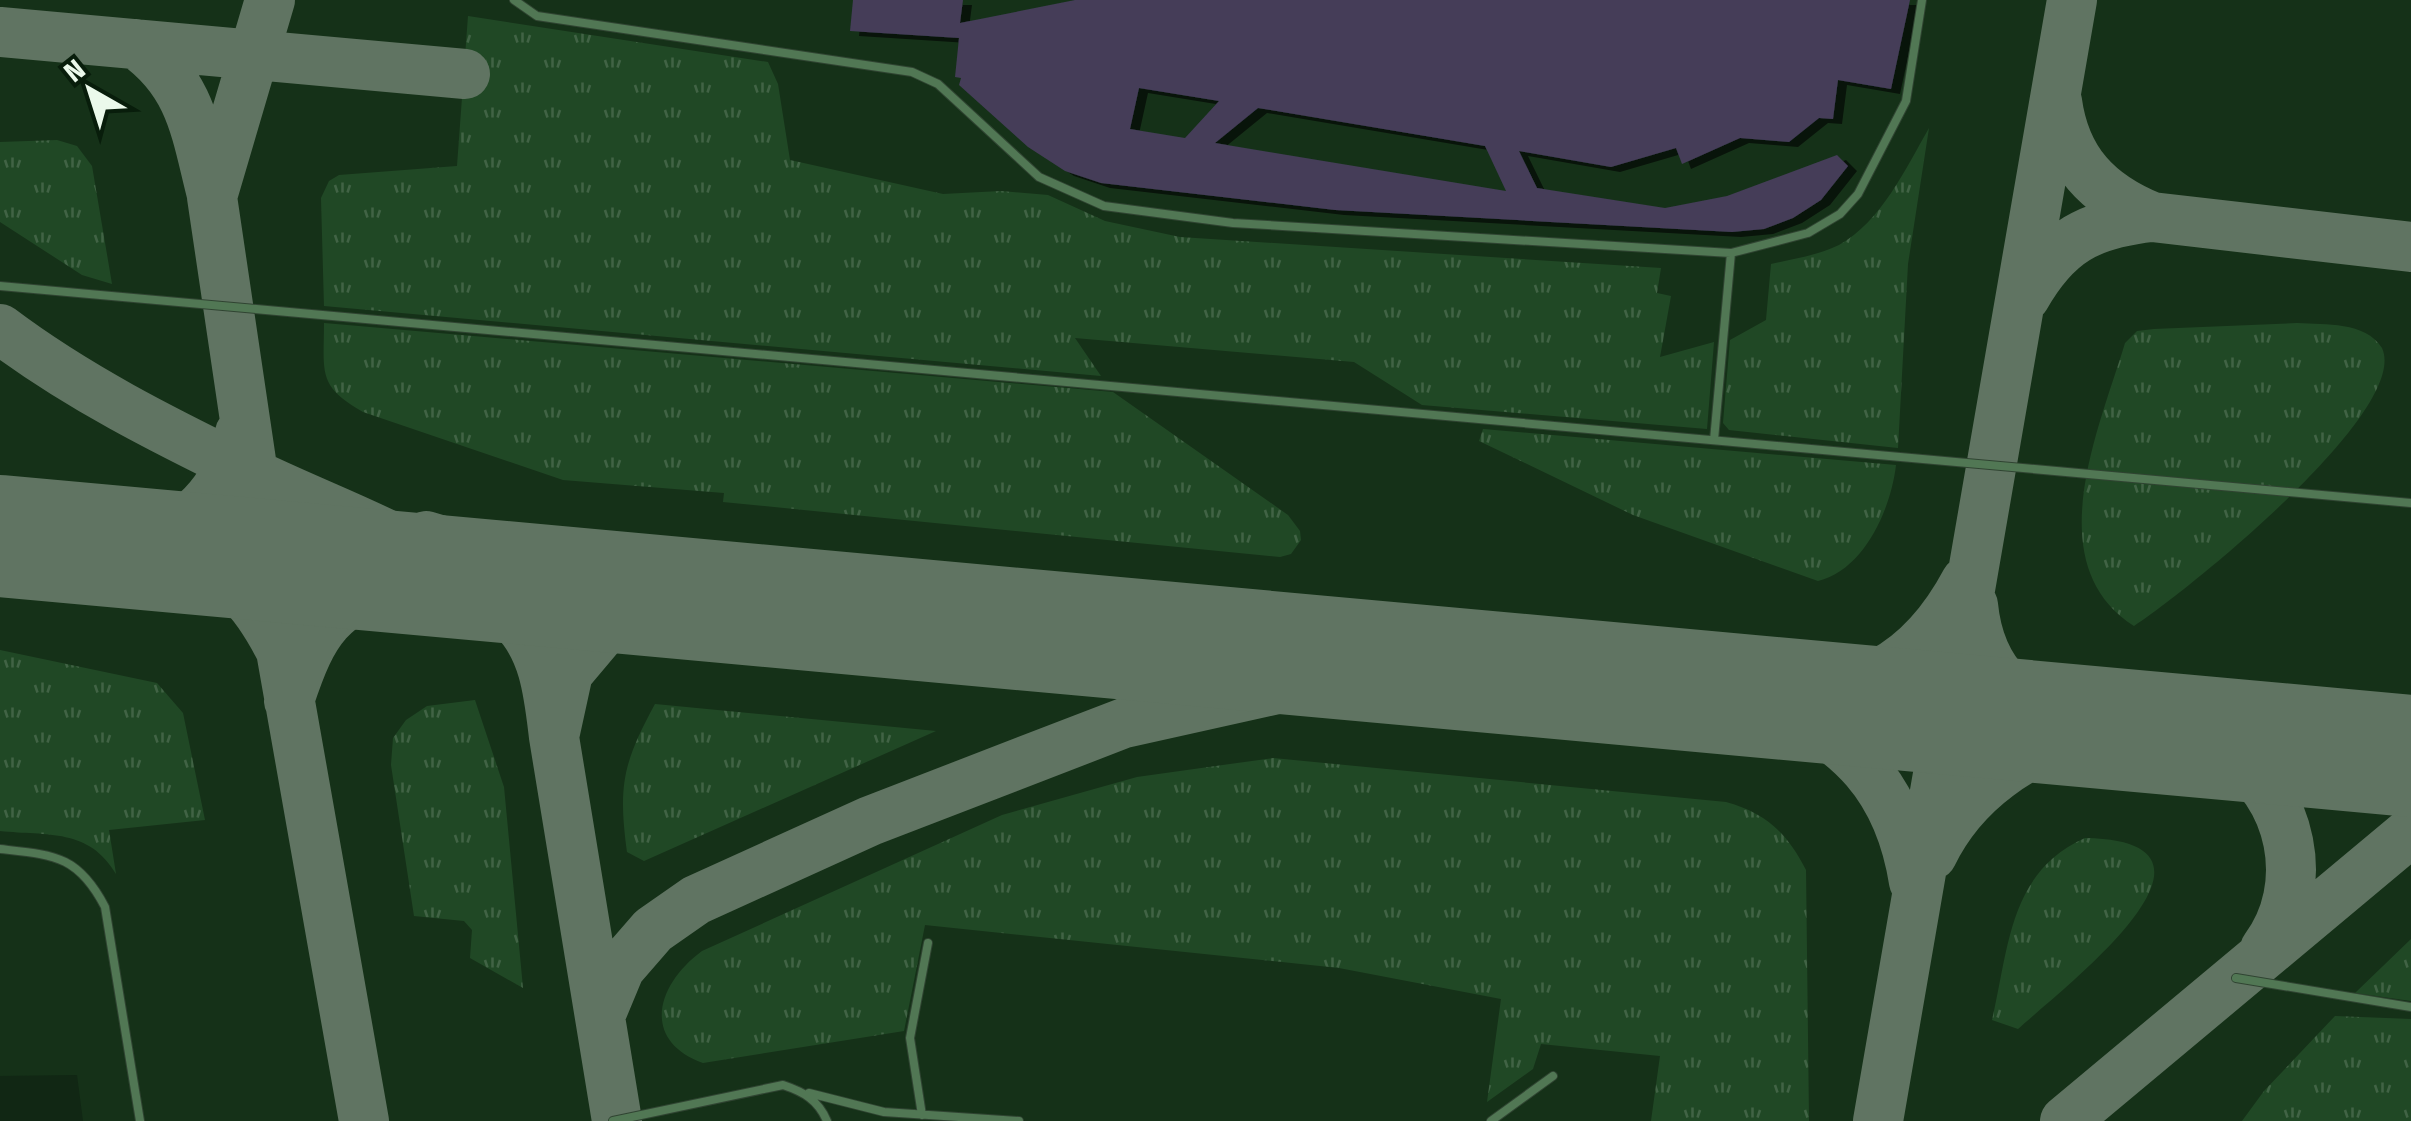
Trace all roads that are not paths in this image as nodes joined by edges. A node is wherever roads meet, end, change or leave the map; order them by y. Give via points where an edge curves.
1 (514, 0) edge
2 (1922, 0) edge
3 (1731, 253) junction
4 (0, 286) edge
5 (1714, 440) junction
6 (2411, 502) edge
7 (0, 849) edge
8 (928, 943) dead end
9 (2236, 978) dead end
10 (2411, 1008) edge
11 (1553, 1076) dead end
12 (805, 1092) junction
13 (922, 1114) junction
14 (140, 1121) edge
15 (613, 1121) edge
16 (827, 1121) edge
17 (1019, 1121) edge
18 (1490, 1121) edge

1 - 3 lane via 537,16 893,65 938,84 1039,177 1104,206 1233,223
2 - 3 lane via 1906,101 1858,194 1808,234
3 - 5 lane
4 - 5 lane
5 - 6 lane
7 - 14 lane via 57,856 88,875 104,907
8 - 13 lane via 910,1038
9 - 10 lane
11 - 18 lane
12 - 13 lane via 884,1112
12 - 15 lane via 760,1087
12 - 16 lane
13 - 17 lane

